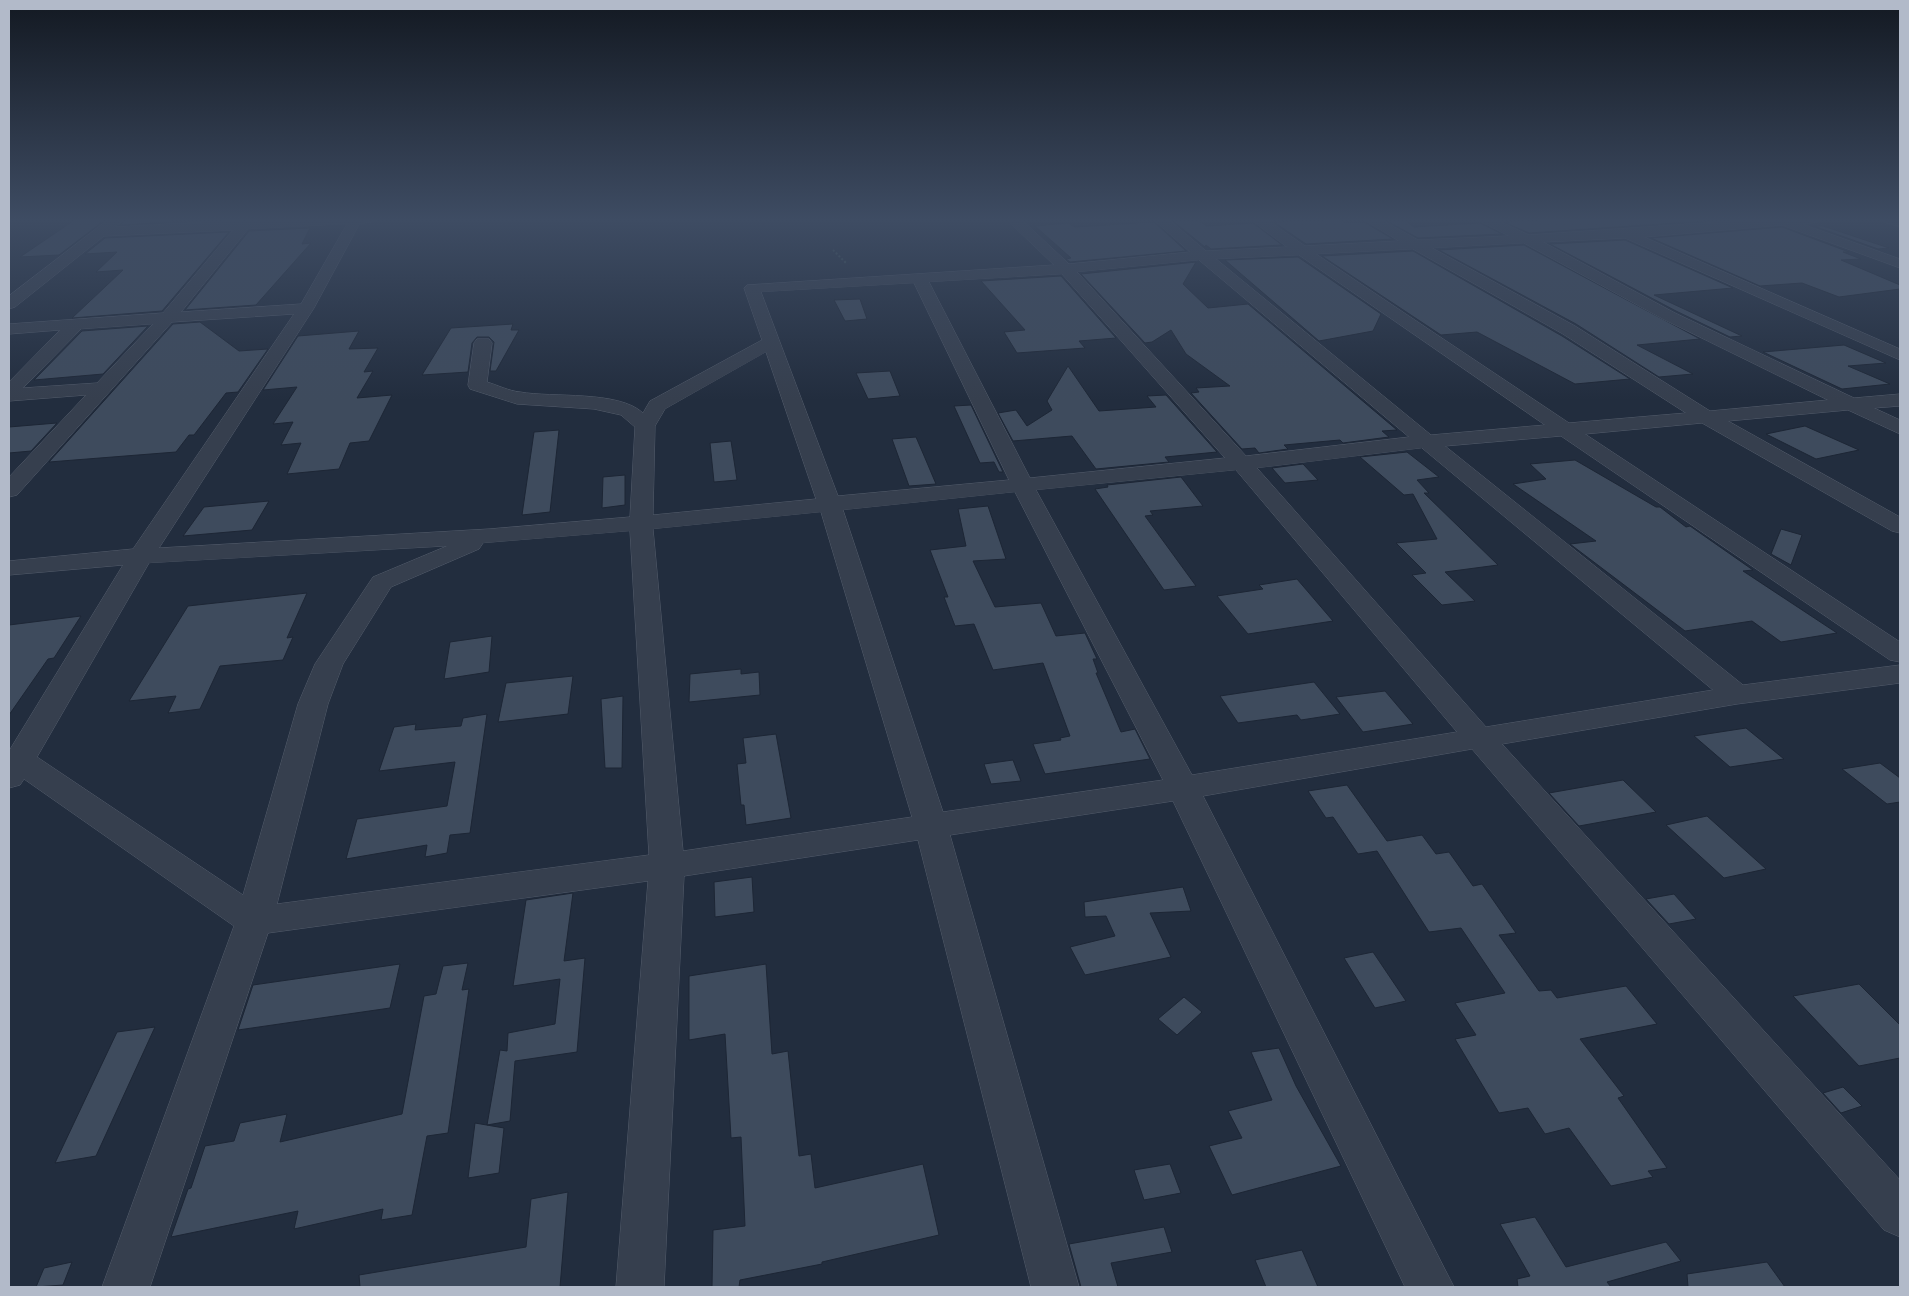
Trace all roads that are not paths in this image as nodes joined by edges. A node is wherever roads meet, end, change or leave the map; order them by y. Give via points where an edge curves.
1 (40, 279) edge
2 (199, 279) edge
3 (323, 279) edge
4 (911, 279) edge
5 (920, 279) edge
6 (1075, 279) edge
7 (1232, 279) edge
8 (1345, 279) edge
9 (1478, 279) edge
10 (1602, 279) edge
11 (1729, 279) edge
12 (9, 304) edge
13 (306, 308) junction
14 (168, 317) junction
15 (76, 324) junction
16 (9, 329) edge
17 (771, 342) junction
18 (483, 343) dead end
19 (1900, 355) edge
20 (103, 388) junction
21 (9, 394) edge
22 (1900, 400) edge
23 (1850, 404) junction
24 (1706, 417) junction
25 (645, 426) junction
26 (1900, 428) edge
27 (1565, 429) junction
28 (1430, 441) junction
29 (1241, 464) junction
30 (1023, 486) junction
31 (9, 490) edge
32 (830, 505) junction
33 (641, 523) junction
34 (1900, 526) edge
35 (489, 536) junction
36 (142, 556) junction
37 (9, 568) edge
38 (1900, 654) edge
39 (1900, 674) edge
40 (1737, 695) junction
41 (1480, 739) junction
42 (14, 768) edge
43 (1183, 788) junction
44 (931, 826) junction
45 (667, 866) junction
46 (254, 921) junction
47 (1900, 1214) edge
48 (126, 1287) edge
49 (640, 1287) edge
50 (1055, 1287) edge
51 (1430, 1287) edge

1 - 12 street
2 - 14 street
3 - 13 street
4 - 17 street via 752,288
5 - 30 street
6 - 29 street
7 - 28 street
8 - 27 street
9 - 24 street via 1569,330
10 - 23 street
11 - 19 street
13 - 14 street
13 - 36 street
14 - 15 street
14 - 20 street
15 - 16 street
15 - 21 street
17 - 25 street via 657,405
17 - 32 street
18 - 25 street via 477,385 517,398 594,403 628,410
20 - 21 street
20 - 31 street
22 - 23 street
23 - 24 street
23 - 26 street
24 - 27 street
24 - 34 street
25 - 33 street
27 - 28 street
27 - 38 street
28 - 29 street
28 - 40 street
29 - 30 street
29 - 41 street
30 - 32 street
30 - 43 street
32 - 33 street
32 - 44 street
33 - 35 street
33 - 45 street
35 - 36 street
35 - 46 street via 382,582 329,664 313,704
36 - 37 street
36 - 42 street
39 - 40 street
40 - 41 street
41 - 43 street
41 - 47 street
42 - 46 street
43 - 44 street
43 - 51 street
44 - 45 street
44 - 50 street
45 - 46 street
45 - 49 street
46 - 48 street

